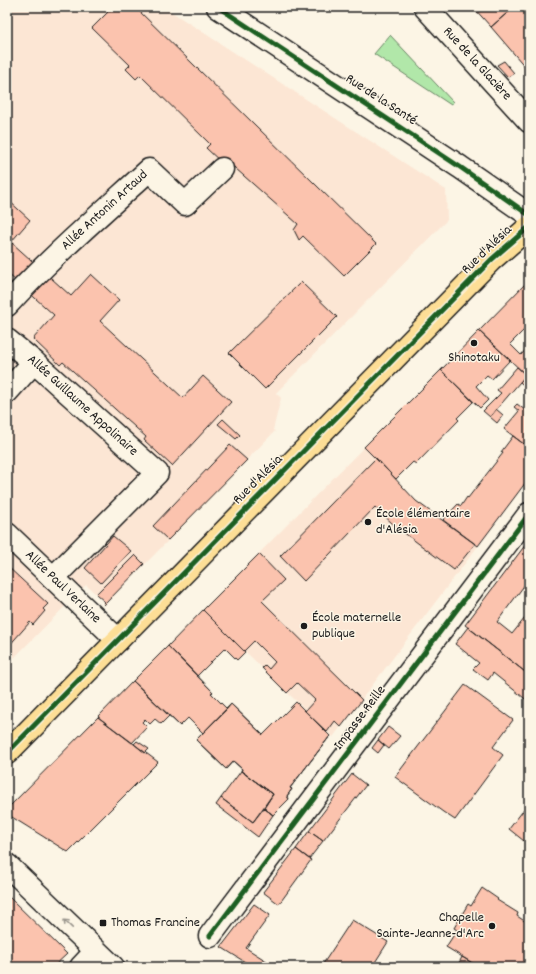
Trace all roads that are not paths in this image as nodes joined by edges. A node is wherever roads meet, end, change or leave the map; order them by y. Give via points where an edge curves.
1 (218, 7) edge
2 (425, 7) edge
3 (529, 121) edge
4 (222, 169) dead end
5 (529, 215) edge
6 (529, 227) edge
7 (7, 305) edge
8 (7, 340) edge
9 (34, 362) junction
10 (7, 392) edge
11 (529, 514) edge
12 (7, 534) edge
13 (53, 578) junction
14 (118, 640) junction
15 (7, 753) edge
16 (7, 865) edge
17 (210, 936) dead end
18 (96, 951) junction
19 (81, 967) edge
20 (112, 967) edge

1 - 5 street, Rue de la Santé
2 - 3 street, Rue de la Glacière
4 - 7 street, Allée Antonin Artaud via 185,204 149,170 51,260
6 - 14 main road, Rue d'Alésia via 491,260
8 - 9 street, Allée Guillaume Appolinaire
9 - 10 street
9 - 13 street, Allée Guillaume Appolinaire via 157,473
11 - 17 street, Impasse Reille
12 - 13 street, Allée Paul Verlaine
13 - 14 street, Allée Paul Verlaine
14 - 15 main road, Rue d'Alésia
18 -> 16 street
18 - 19 street
18 - 20 street

